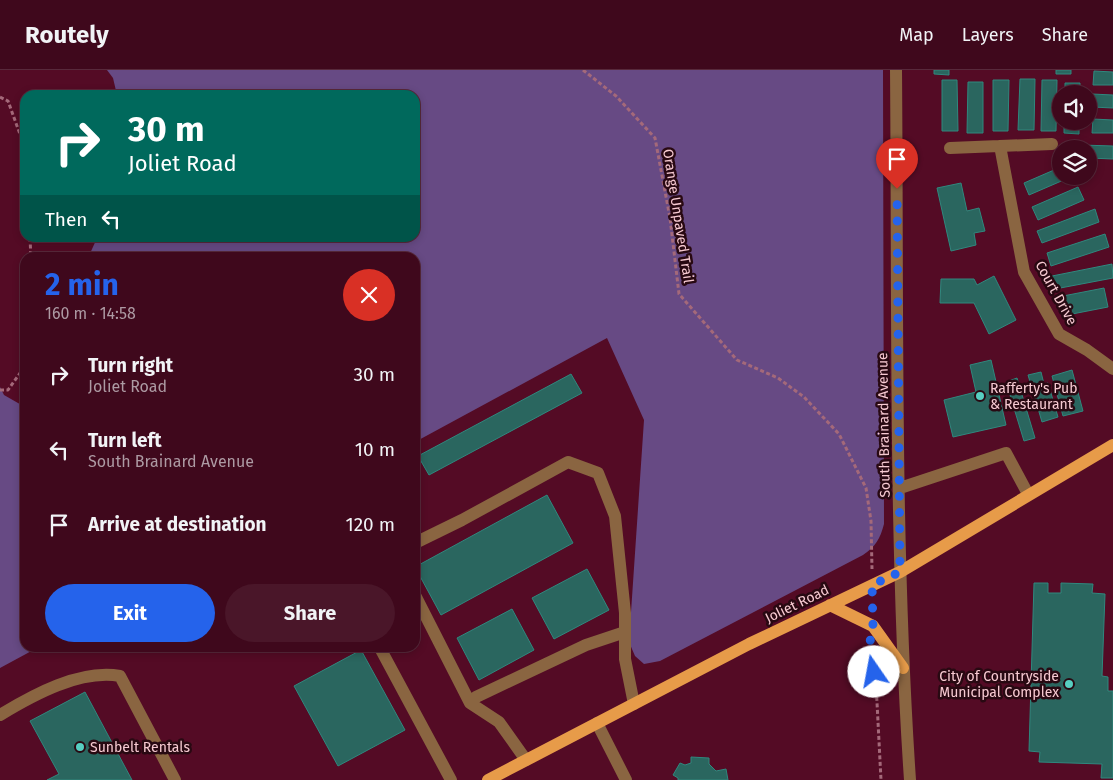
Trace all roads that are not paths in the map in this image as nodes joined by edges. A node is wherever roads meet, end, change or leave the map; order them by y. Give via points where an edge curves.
1 (896, 70) edge
2 (1052, 144) dead end
3 (1000, 146) junction
4 (950, 148) dead end
5 (1113, 367) edge
6 (1113, 446) edge
7 (900, 488) junction
8 (1028, 494) junction
9 (420, 541) edge
10 (900, 572) junction
11 (420, 605) edge
12 (830, 605) junction
13 (625, 634) junction
14 (382, 652) edge
15 (903, 668) junction
16 (470, 703) junction
17 (634, 704) junction
18 (0, 715) edge
19 (597, 723) junction
20 (526, 760) junction
21 (175, 780) edge
22 (451, 780) edge
23 (488, 780) edge
24 (626, 780) edge
25 (910, 780) edge

1 - 7 street, South Brainard Avenue
2 - 3 street
3 - 4 street
3 - 5 street, Court Drive via 1024,272 1060,334
6 - 8 main road, Joliet Road
7 - 8 street via 1006,452
7 - 10 street, South Brainard Avenue
8 - 10 main road, Joliet Road
9 - 13 street via 568,462 598,473 616,516
10 - 12 main road, Joliet Road
10 - 15 street, South Brainard Avenue
11 - 16 street
12 - 15 main road via 873,626
12 - 17 main road, Joliet Road
13 - 16 street via 586,645 476,697
13 - 17 street via 625,659
14 - 22 street
15 - 25 street, South Brainard Avenue
16 - 20 street via 499,722
17 - 19 main road, Joliet Road
18 - 21 street via 61,684 105,673 120,676
19 - 20 main road, Joliet Road
19 - 24 street
20 - 23 main road, Joliet Road

